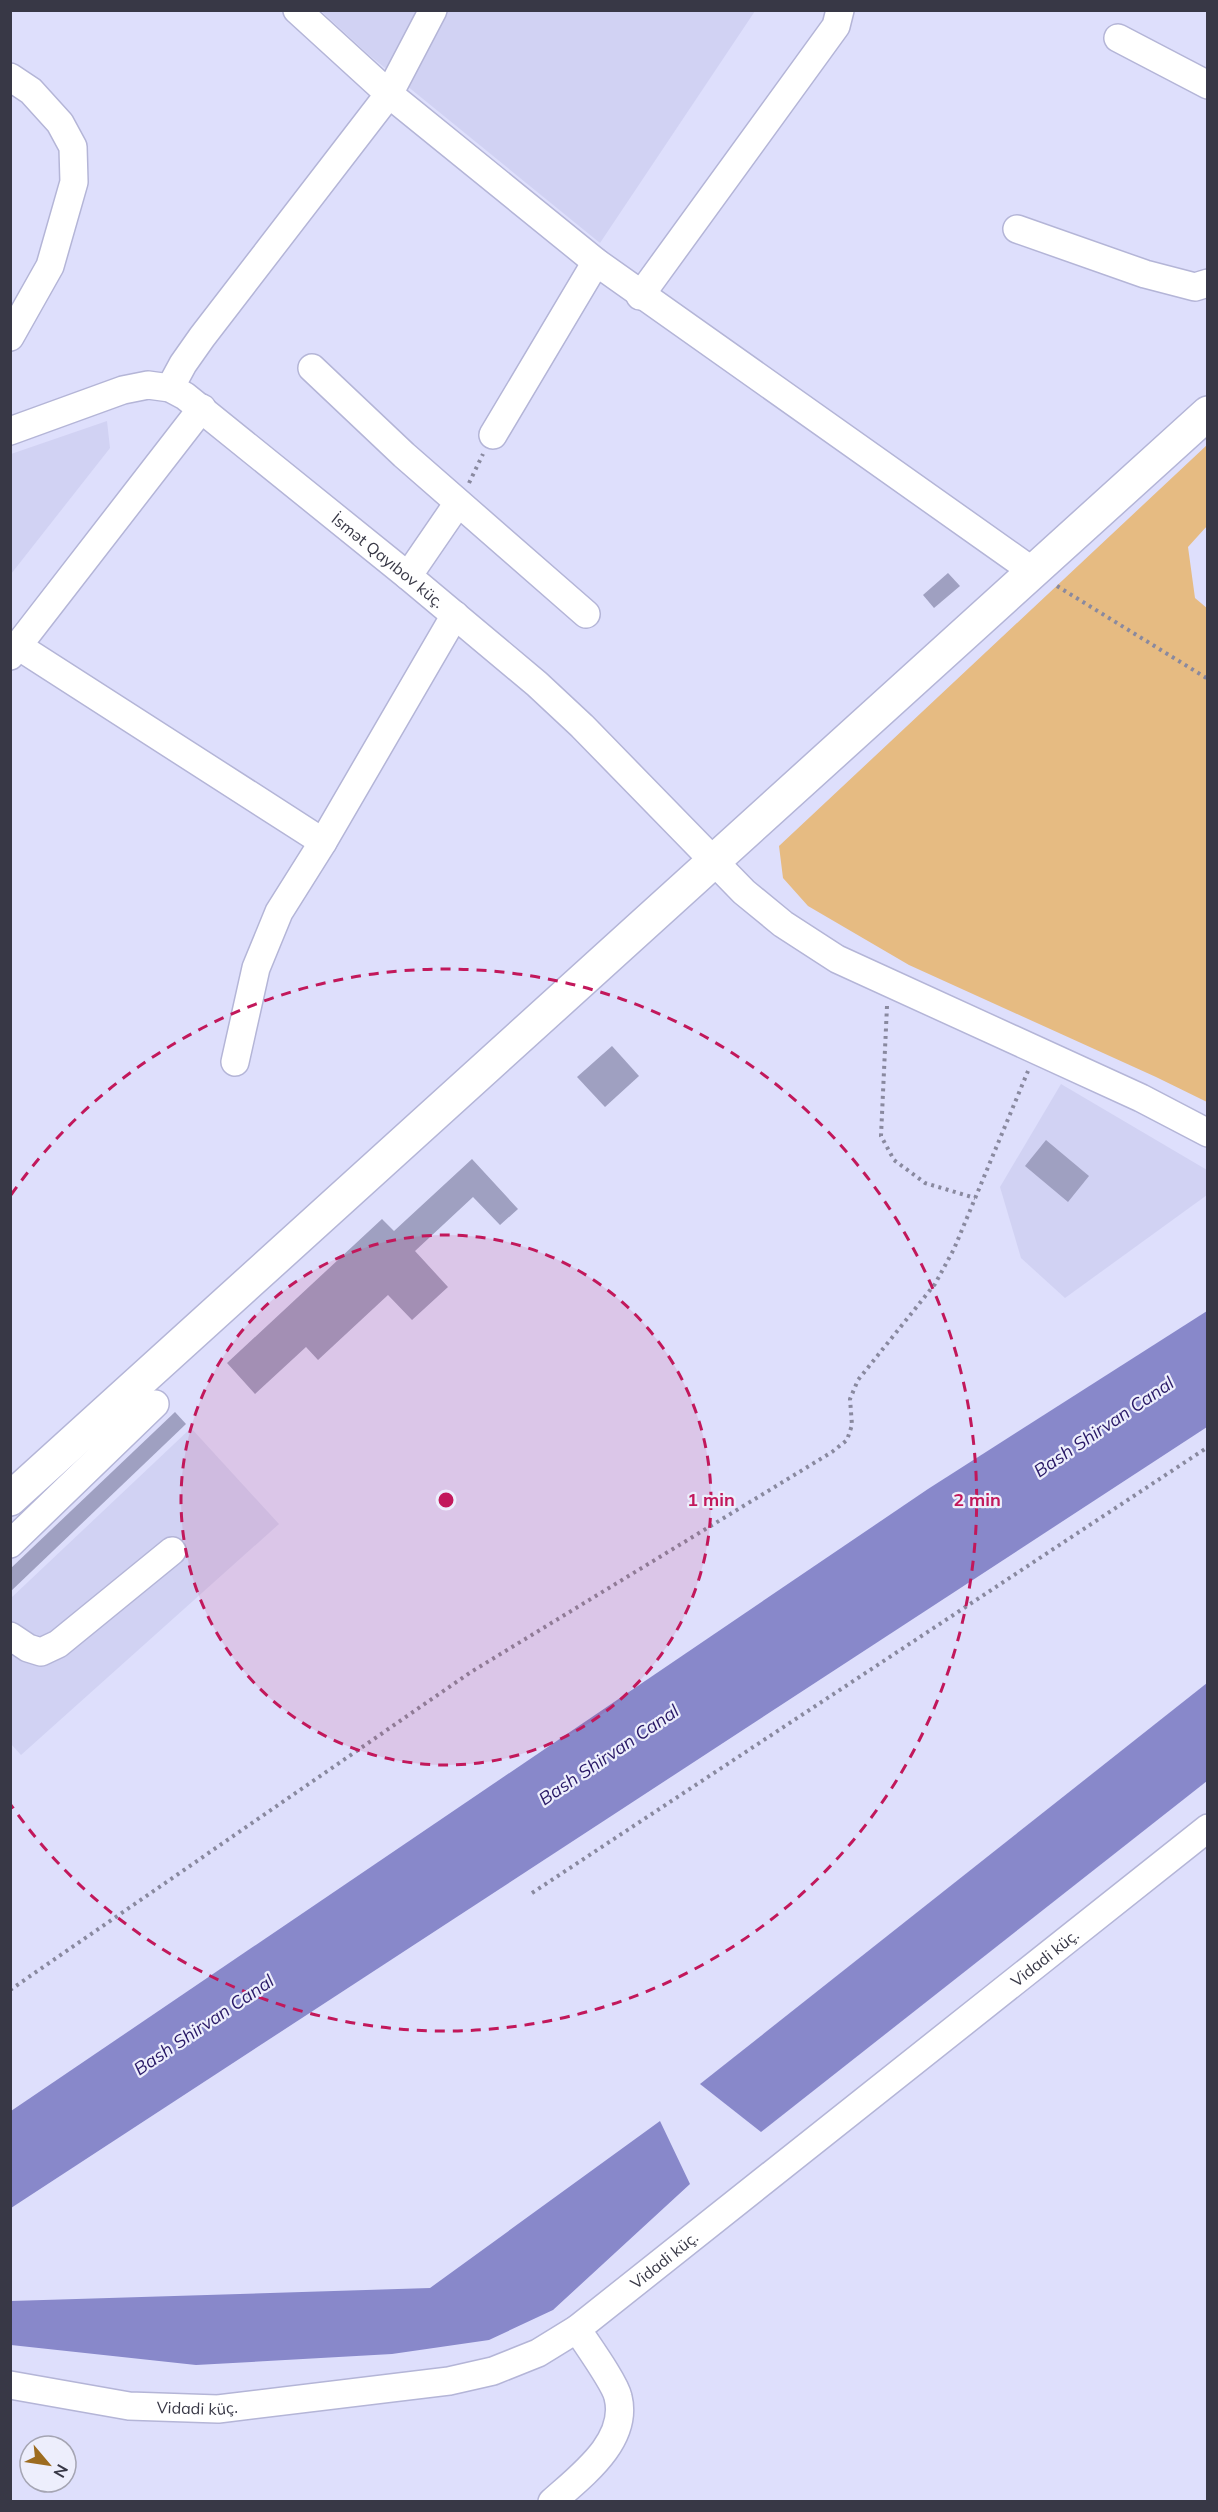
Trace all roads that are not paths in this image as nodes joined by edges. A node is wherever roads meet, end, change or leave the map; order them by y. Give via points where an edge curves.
1 (297, 10) edge
2 (433, 10) edge
3 (840, 10) edge
4 (1118, 38) dead end
5 (10, 77) edge
6 (1208, 85) edge
7 (389, 94) junction
8 (1017, 229) dead end
9 (596, 262) junction
10 (1208, 283) edge
11 (640, 296) junction
12 (20, 299) edge
13 (10, 338) edge
14 (312, 368) dead end
15 (170, 388) junction
16 (202, 408) junction
17 (1208, 413) edge
18 (10, 431) edge
19 (493, 435) road end
20 (458, 503) junction
21 (1032, 570) junction
22 (408, 576) junction
23 (586, 614) dead end
24 (455, 615) junction
25 (14, 651) edge
26 (323, 842) junction
27 (712, 861) junction
28 (235, 1062) dead end
29 (1208, 1133) edge
30 (155, 1404) dead end
31 (10, 1500) edge
32 (10, 1544) edge
33 (172, 1551) dead end
34 (10, 1636) edge
35 (1208, 1828) edge
36 (577, 2329) junction
37 (10, 2385) edge
38 (552, 2502) edge

1 - 7 street
2 - 7 street
3 - 11 street via 836,26
4 - 6 street
5 - 12 street via 31,91 60,123 73,147 74,182 50,266
7 - 9 street
7 - 15 street via 189,355
8 - 10 street via 1145,274 1196,287
9 - 11 street
9 - 19 street
11 - 21 street
12 - 13 street
14 - 20 street
15 - 16 street, İsmət Qayıbov küç.
15 - 18 street, İsmət Qayıbov küç. via 148,385 123,390
16 - 22 street, İsmət Qayıbov küç.
16 - 25 street
17 - 21 main road
20 - 22 street
20 - 23 street
21 - 27 main road
22 - 24 street, İsmət Qayıbov küç.
24 - 26 street
24 - 27 street, İsmət Qayıbov küç. via 582,726
25 - 26 street
26 - 28 street via 279,912 256,968
27 - 29 street, İsmət Qayıbov küç. via 783,924 837,959 1141,1098
27 - 31 main road
30 - 32 street
33 - 34 street via 58,1644 41,1652
35 - 36 street, Vidadi küç.
36 - 37 street, Vidadi küç. via 538,2353 493,2371 449,2381 218,2409 129,2406
36 - 38 street via 618,2396 619,2419 610,2442 594,2464

